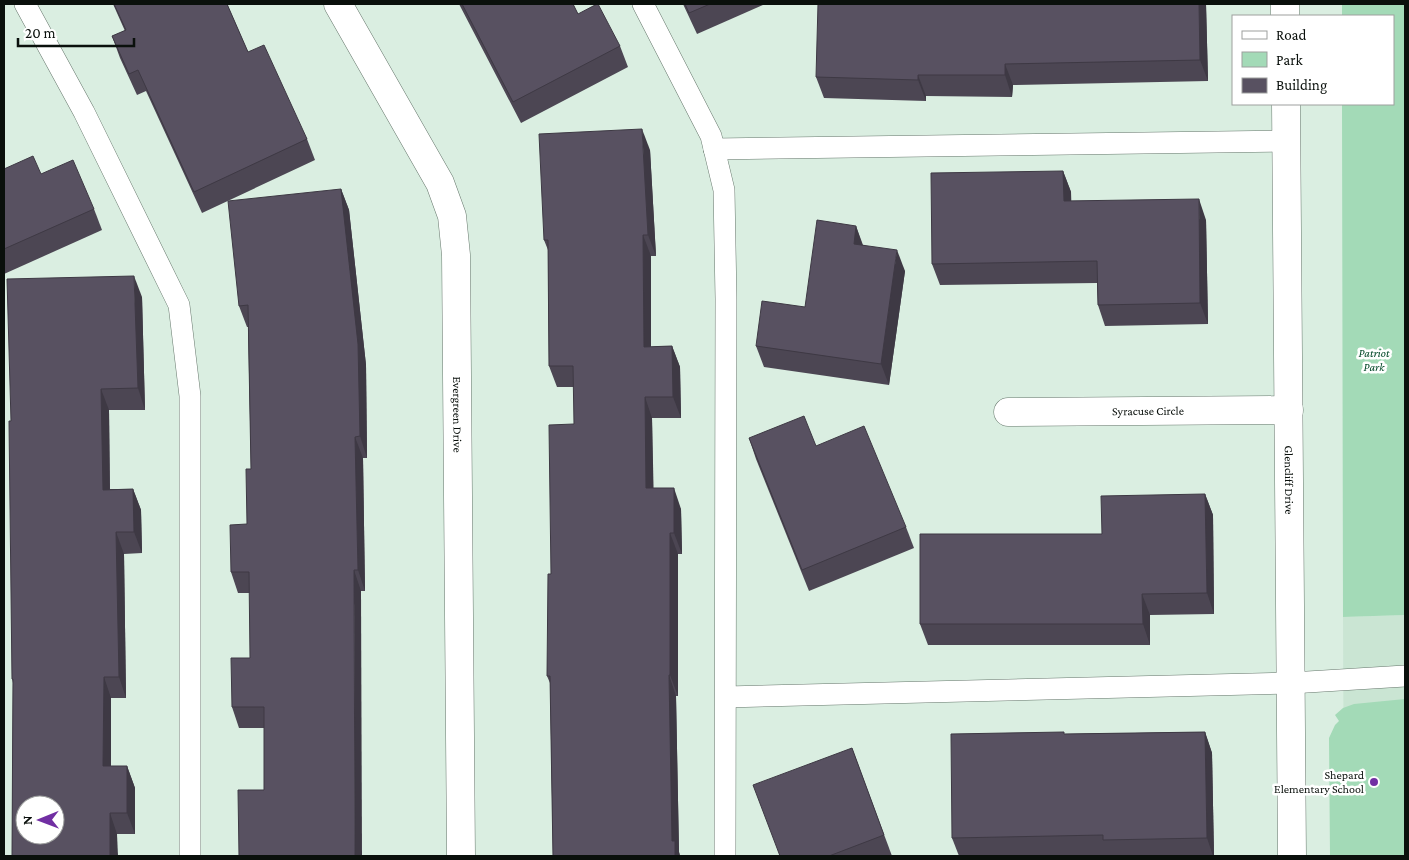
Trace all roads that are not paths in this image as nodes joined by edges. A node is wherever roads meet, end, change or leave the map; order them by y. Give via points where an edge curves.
1 (25, 4) edge
2 (338, 4) edge
3 (643, 4) edge
4 (1286, 105) edge
5 (1286, 141) junction
6 (714, 149) junction
7 (1289, 410) junction
8 (1008, 412) dead end
9 (1405, 676) edge
10 (1291, 683) junction
11 (726, 697) junction
12 (190, 856) edge
13 (461, 856) edge
14 (725, 856) edge
15 (1292, 856) edge

1 - 12 lane via 84,112 179,305 190,396
2 - 13 street, Evergreen Drive via 440,183 452,216 456,255
3 - 6 lane via 711,136
4 - 5 street, Glencliff Drive
5 - 6 lane
5 - 7 street, Glencliff Drive
6 - 11 lane via 724,190
7 - 8 street, Syracuse Circle
7 - 10 street, Glencliff Drive
9 - 10 lane
10 - 11 lane
10 - 15 street, Glencliff Drive
11 - 14 lane

